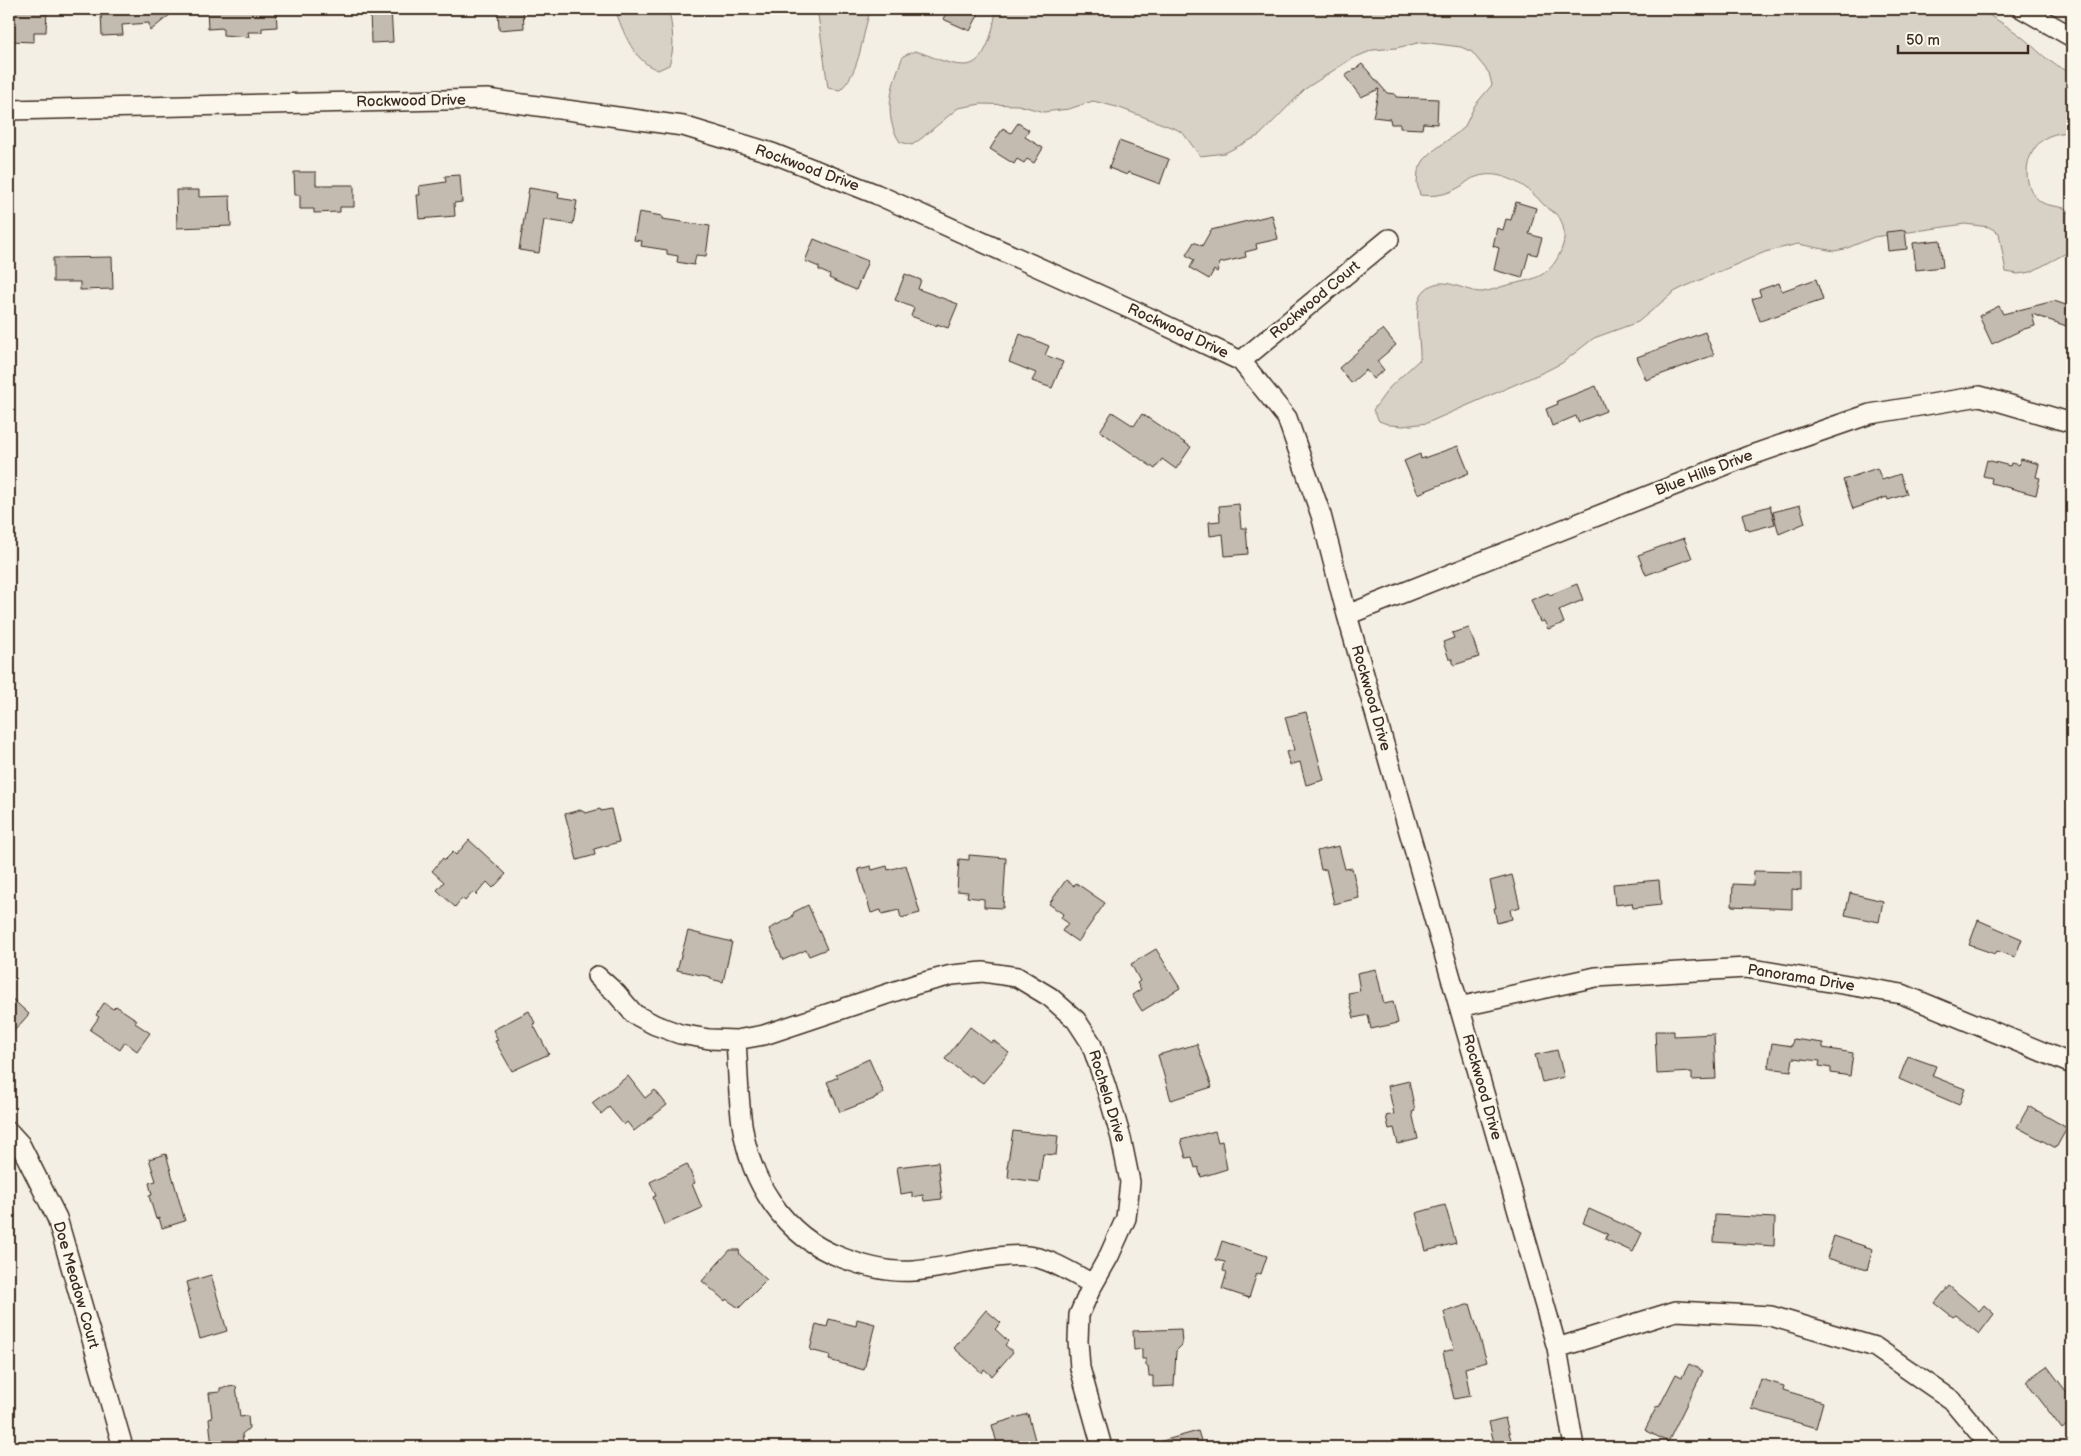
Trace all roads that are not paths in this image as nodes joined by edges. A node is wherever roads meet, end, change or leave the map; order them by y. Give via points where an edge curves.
1 (2023, 9) edge
2 (2072, 37) edge
3 (9, 110) edge
4 (1389, 238) dead end
5 (1241, 361) junction
6 (2072, 423) edge
7 (1347, 615) junction
8 (596, 976) dead end
9 (1459, 1007) junction
10 (736, 1040) junction
11 (2072, 1064) edge
12 (9, 1132) edge
13 (1093, 1284) junction
14 (1557, 1348) junction
15 (123, 1447) edge
16 (1102, 1447) edge
17 (1574, 1447) edge
18 (1991, 1447) edge

1 - 2 street
3 - 5 street, Rockwood Drive via 487,99 683,126 772,153 870,191
4 - 5 street, Rockwood Court
5 - 7 street, Rockwood Drive via 1287,418 1321,515
6 - 7 street, Blue Hills Drive via 1980,396 1870,414 1746,457
7 - 9 street, Rockwood Drive
8 - 10 street, Rochela Drive via 634,1014 654,1025 709,1040
9 - 11 street, Panorama Drive via 1596,977 1746,968 1902,994
9 - 14 street, Rockwood Drive
10 - 13 street via 742,1125 753,1168 770,1204 802,1238 828,1253 865,1267 912,1271 1028,1256 1053,1264
10 - 13 street, Rochela Drive via 764,1036 952,975 982,972 1017,977 1050,997 1076,1020 1091,1043 1121,1138 1130,1182 1126,1218 1110,1256
12 - 15 street, Doe Meadow Court via 20,1144 56,1218
13 - 16 street, Rochela Drive via 1079,1315 1078,1341 1080,1368
14 - 17 street, Rockwood Drive
14 - 18 street via 1676,1311 1771,1316 1875,1347 1952,1400

